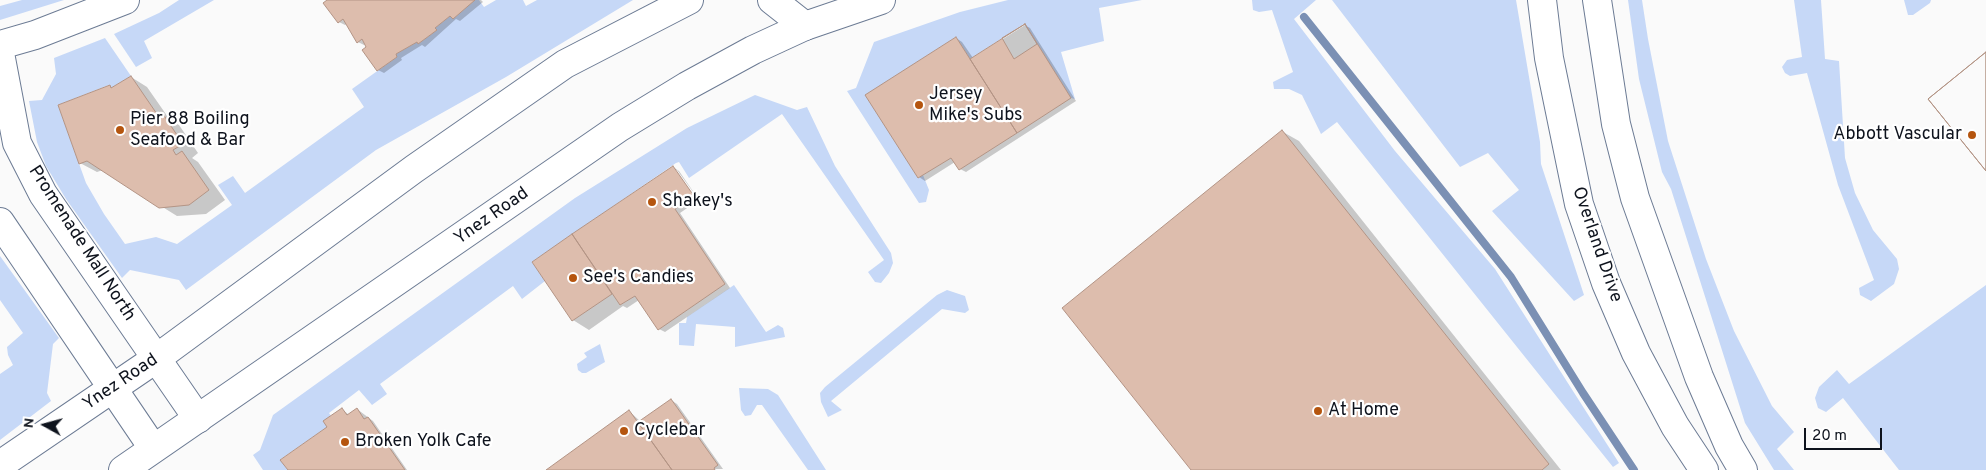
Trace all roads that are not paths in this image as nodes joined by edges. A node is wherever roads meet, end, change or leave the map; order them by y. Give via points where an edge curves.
1 (125, 0) edge
2 (689, 0) edge
3 (772, 0) edge
4 (799, 0) edge
5 (881, 0) edge
6 (1542, 0) edge
7 (1597, 0) edge
8 (805, 26) junction
9 (0, 45) edge
10 (0, 53) edge
11 (0, 222) edge
12 (157, 358) junction
13 (114, 388) junction
14 (198, 419) junction
15 (153, 448) junction
16 (0, 465) edge
17 (123, 470) edge
18 (1704, 470) edge
19 (1743, 470) edge

1 - 9 main road
2 - 12 main road, Ynez Road via 557,69 414,169
3 - 8 main road
4 - 8 main road
5 - 8 main road, Ynez Road
6 - 18 main road, Overland Drive via 1549,58 1579,204 1606,282 1636,353 1675,426
7 - 19 main road via 1616,124 1635,198 1699,377
8 - 14 main road, Ynez Road via 686,86 620,127
10 - 12 main road, Promenade Mall North via 17,143 43,194
11 - 13 main road
12 - 13 main road, Ynez Road
12 - 14 main road, Promenade Mall North
13 - 15 main road
13 - 16 main road, Ynez Road
14 - 15 main road, Ynez Road
15 - 17 main road, Ynez Road

